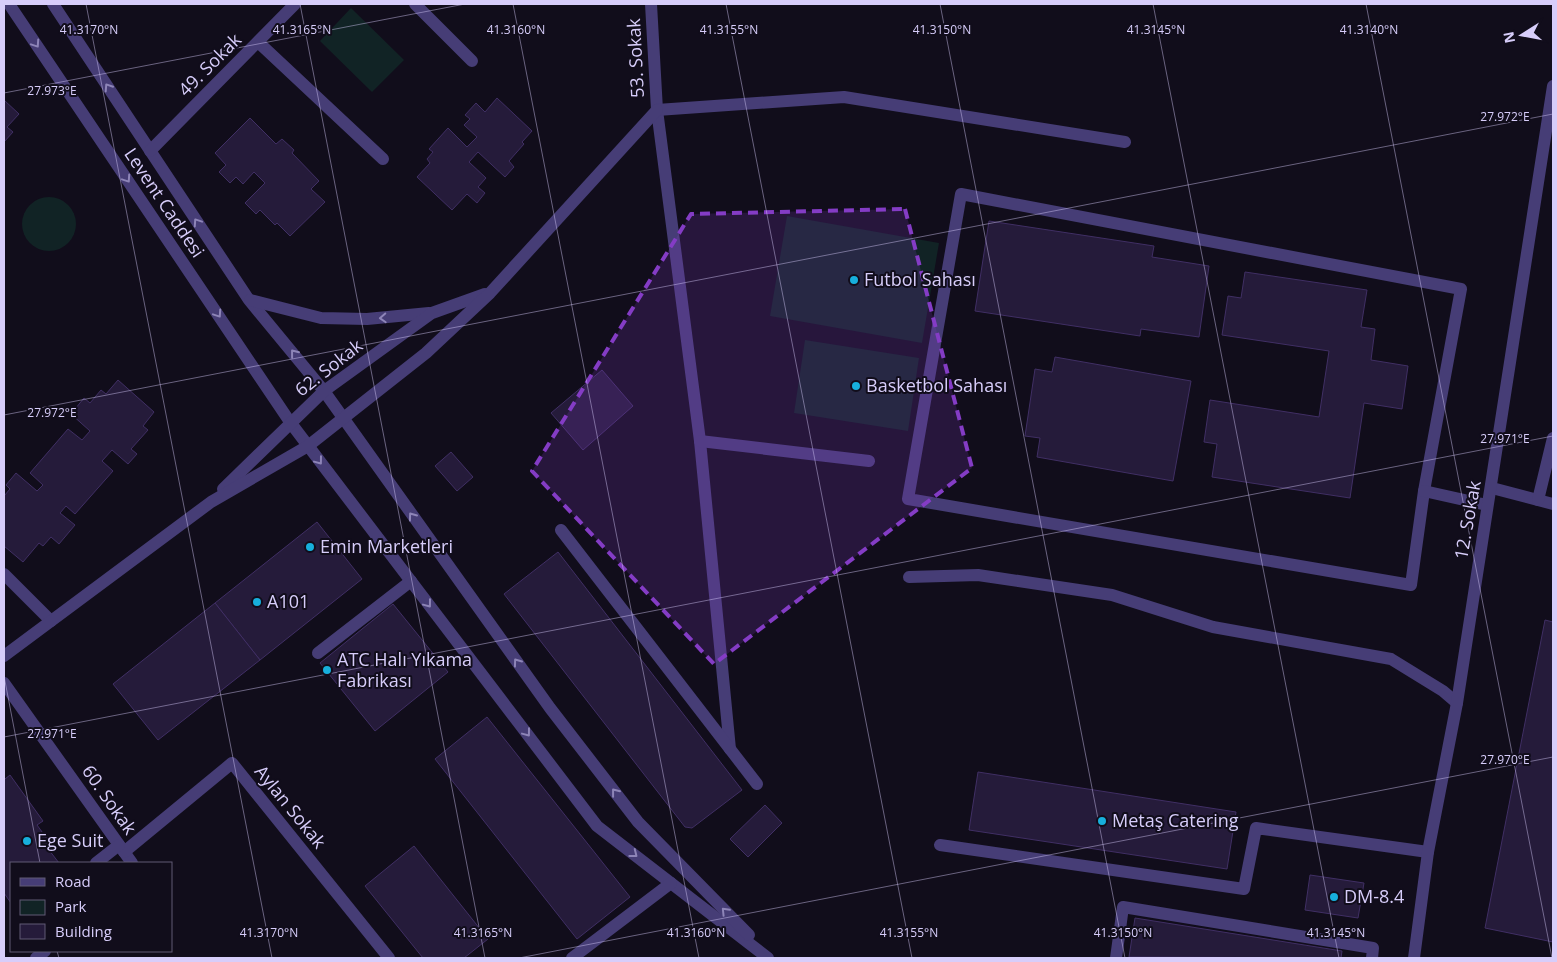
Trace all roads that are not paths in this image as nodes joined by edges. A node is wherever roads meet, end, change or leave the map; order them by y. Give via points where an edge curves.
1 (9, 4) edge
2 (53, 4) edge
3 (295, 4) edge
4 (415, 4) edge
5 (651, 4) edge
6 (258, 42) junction
7 (472, 61) dead end
8 (1553, 86) edge
9 (657, 110) junction
10 (1125, 142) dead end
11 (150, 151) junction
12 (383, 159) dead end
13 (490, 293) junction
14 (249, 300) junction
15 (432, 313) junction
16 (324, 391) junction
17 (343, 419) junction
18 (290, 422) junction
19 (1553, 438) edge
20 (700, 441) junction
21 (308, 446) junction
22 (869, 461) dead end
23 (1492, 488) junction
24 (1424, 491) junction
25 (1538, 500) junction
26 (211, 502) junction
27 (1553, 504) edge
28 (1487, 505) junction
29 (561, 530) dead end
30 (4, 574) edge
31 (909, 577) dead end
32 (411, 581) junction
33 (51, 621) junction
34 (318, 653) dead end
35 (4, 656) edge
36 (4, 683) edge
37 (1457, 703) junction
38 (730, 749) junction
39 (757, 784) dead end
40 (940, 845) dead end
41 (122, 848) junction
42 (1428, 852) junction
43 (98, 862) edge
44 (131, 862) edge
45 (671, 883) junction
46 (389, 958) edge
47 (572, 958) edge
48 (768, 958) edge
49 (772, 958) edge
50 (1116, 958) edge
51 (1372, 958) edge
52 (1414, 958) edge

1 -> 18 street, Levent Caddesi
11 -> 2 street
3 - 6 street, 49. Sokak
4 - 7 street
5 - 9 street, 53. Sokak
6 - 11 street, 49. Sokak
6 - 12 street
8 - 23 street, 12. Sokak
9 - 10 street via 844,97
9 - 13 street, 62. Sokak
9 - 20 street, 53. Sokak
14 -> 11 street
13 - 15 street, 62. Sokak
13 - 17 street, 62. Sokak via 426,353
15 -> 14 street via 367,319 321,318
16 -> 14 street
15 - 16 street, 62. Sokak
16 - 17 street
16 - 18 street, 62. Sokak
17 - 21 street, 62. Sokak
49 -> 17 street via 638,822 550,708
18 - 21 street, Levent Caddesi
18 - 26 street, 62. Sokak
19 - 25 street
20 - 22 street
20 - 38 street, 53. Sokak
21 - 26 street, 62. Sokak
21 -> 32 street, Levent Caddesi
23 - 25 street
23 - 28 street, 12. Sokak
24 - 24 street via 1411,585 908,500 961,194 1460,289
24 - 28 street
25 - 27 street
26 - 33 street, 62. Sokak
28 - 37 street, 12. Sokak
29 - 38 street
30 - 33 street
31 - 37 street via 978,575 1112,595 1213,628 1391,659 1444,691
32 - 34 street
32 -> 45 street, Levent Caddesi via 597,826
33 - 35 street, 62. Sokak
36 - 41 street, 60. Sokak
37 - 42 street, 12. Sokak
38 - 39 street
40 - 42 street via 1244,889 1256,828
41 - 43 street
41 - 44 street, 60. Sokak
41 - 46 street, Aylan Sokak via 232,763
42 - 52 street, 12. Sokak
45 - 47 street
45 - 48 street, Levent Caddesi
50 - 51 street via 1123,907 1373,948

